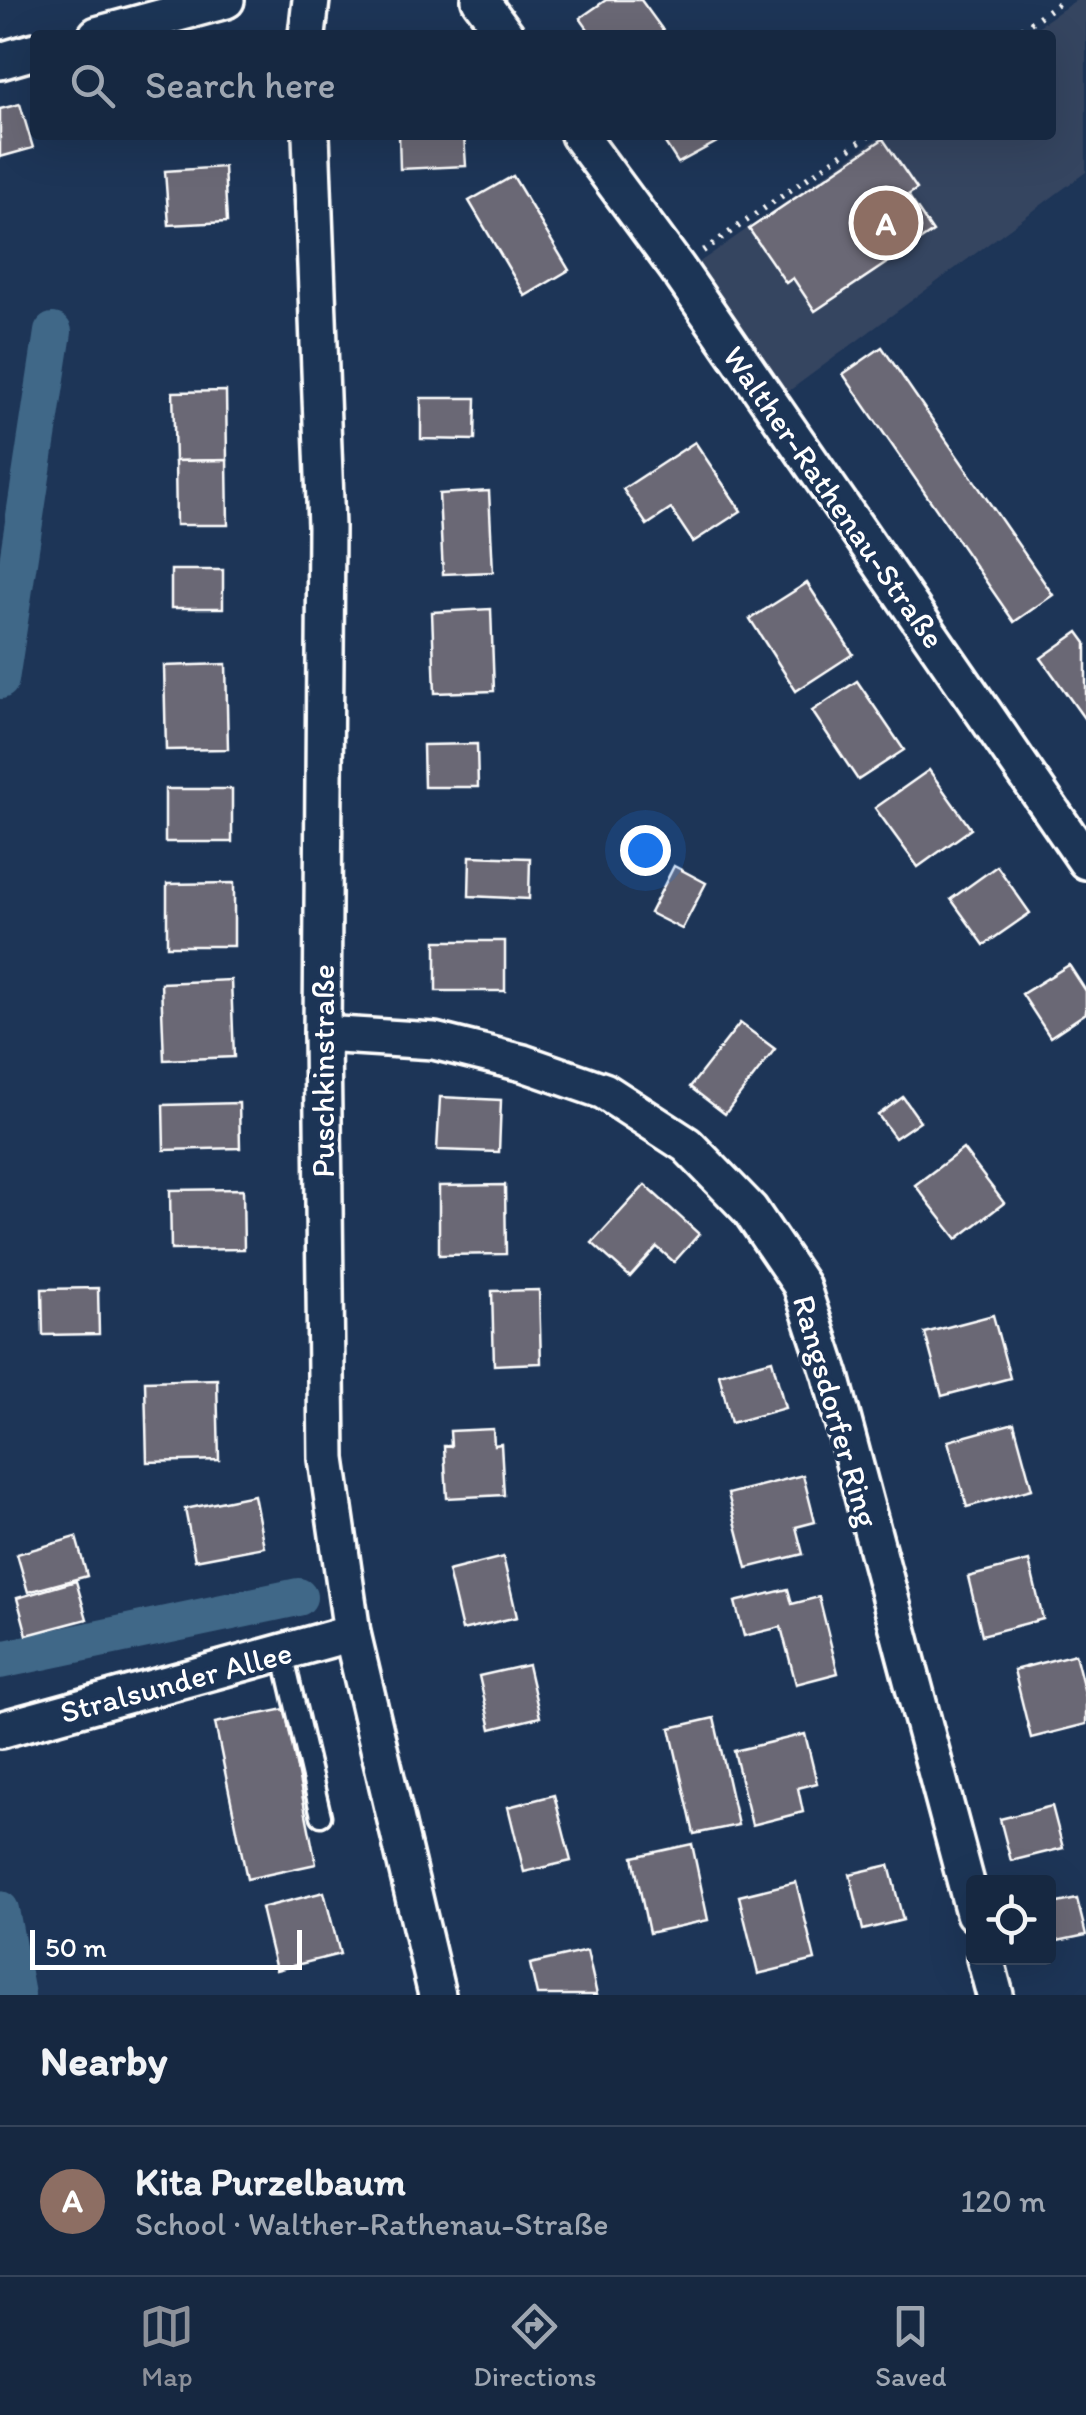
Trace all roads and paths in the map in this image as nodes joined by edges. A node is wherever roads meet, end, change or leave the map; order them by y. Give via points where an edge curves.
1 (226, 0) edge
2 (311, 0) edge
3 (480, 0) edge
4 (1063, 0) edge
5 (115, 30) edge
6 (308, 30) edge
7 (502, 30) edge
8 (1019, 30) edge
9 (30, 53) edge
10 (0, 61) edge
11 (311, 140) edge
12 (583, 140) edge
13 (862, 140) edge
14 (677, 268) junction
15 (1086, 861) edge
16 (322, 1034) junction
17 (352, 1633) junction
18 (282, 1653) junction
19 (7, 1728) edge
20 (321, 1816) dead end
21 (966, 1884) edge
22 (987, 1965) edge
23 (437, 1995) edge
24 (995, 1995) edge

1 - 5 street
2 - 6 street
3 - 7 street
4 - 8 path
9 - 10 street
11 - 16 street, Puschkinstraße via 326,527
12 - 14 street, Walther-Rathenau-Straße
13 - 14 path
14 - 15 street, Walther-Rathenau-Straße
16 - 17 street, Puschkinstraße via 327,1459
16 - 21 street, Rangsdorfer Ring via 434,1042 604,1091 687,1145 750,1210 801,1284 831,1376
17 - 18 street, Stralsunder Allee
17 - 23 street, Puschkinstraße
18 - 19 street, Stralsunder Allee
18 - 20 lane
22 - 24 street

